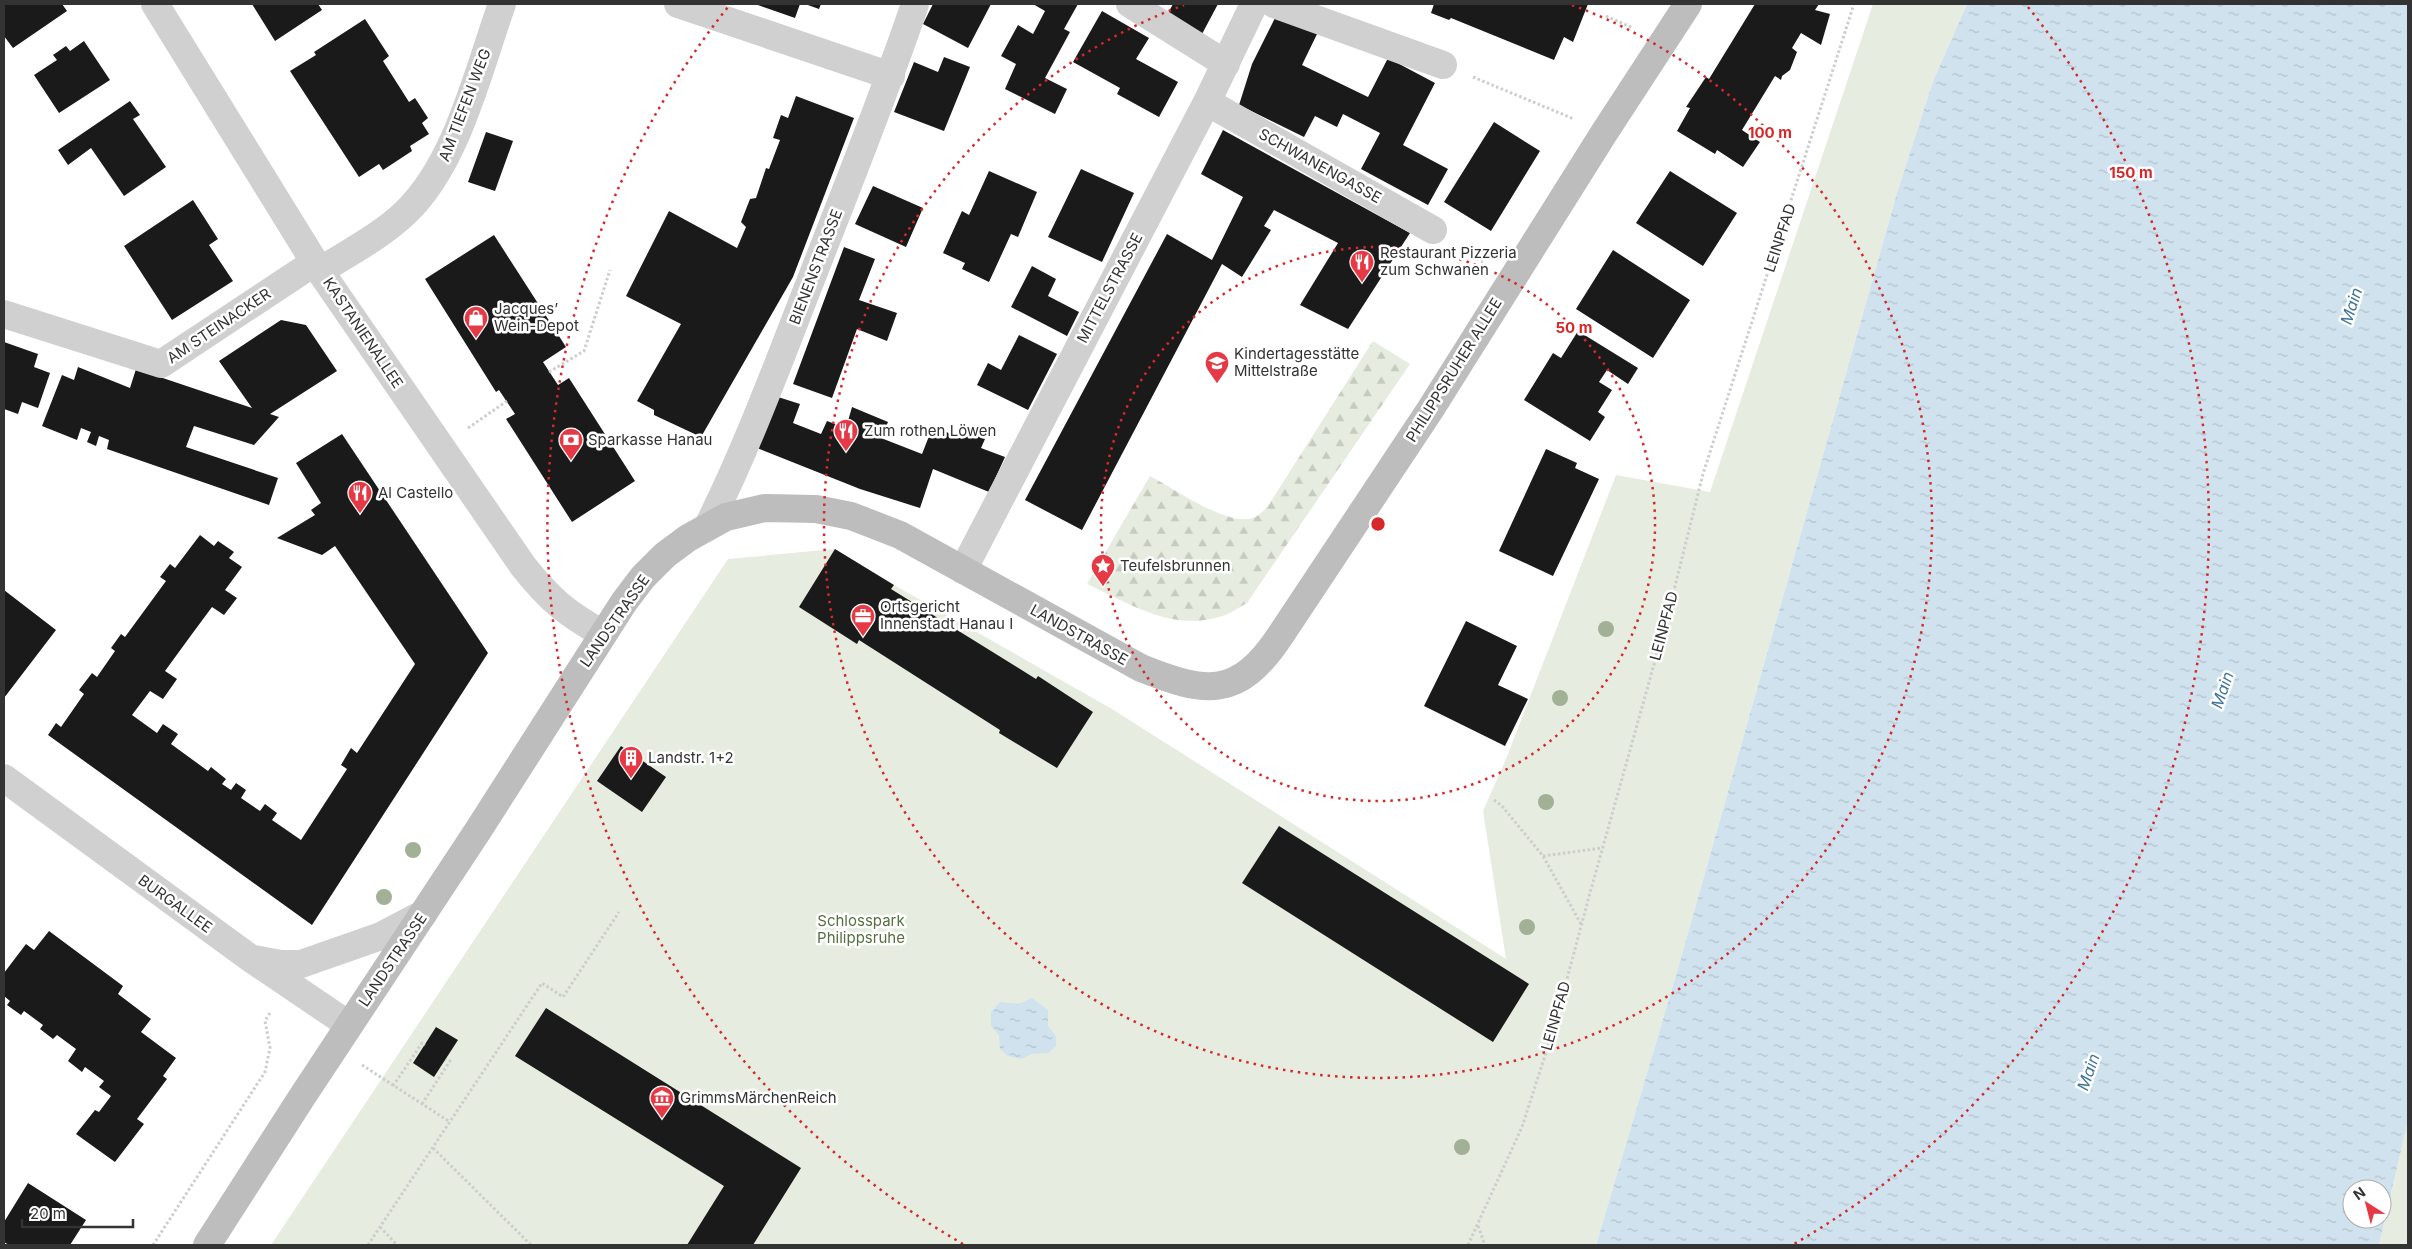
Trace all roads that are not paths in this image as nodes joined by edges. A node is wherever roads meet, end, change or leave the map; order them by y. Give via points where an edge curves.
1 (154, 4) edge
2 (502, 4) edge
3 (678, 4) edge
4 (915, 4) edge
5 (1130, 4) edge
6 (1254, 4) edge
7 (1274, 4) edge
8 (1688, 4) edge
9 (1226, 64) junction
10 (1443, 65) road end
11 (891, 76) junction
12 (1207, 102) junction
13 (1433, 230) road end
14 (317, 266) junction
15 (4, 314) edge
16 (708, 526) junction
17 (963, 570) junction
18 (603, 634) junction
19 (1265, 659) joint
20 (4, 778) edge
21 (423, 914) junction
22 (250, 958) junction
23 (342, 1036) junction
24 (207, 1245) edge

1 - 14 street, KASTANIENALLEE
2 - 14 street, AM TIEFEN WEG via 444,162 424,192 405,214 380,232
3 - 11 street
4 - 11 street, BIENENSTRASSE
5 - 9 street
6 - 9 street, MITTELSTRASSE
7 - 10 street
8 - 19 main road, PHILIPPSRUHER ALLEE via 1430,410
9 - 12 street, MITTELSTRASSE
11 - 16 street, BIENENSTRASSE via 736,470
12 - 13 street, SCHWANENGASSE
12 - 17 street, MITTELSTRASSE
14 - 15 street, AM STEINACKER via 161,364
14 - 18 street, KASTANIENALLEE via 538,586 570,615
16 - 17 main road, LANDSTRASSE via 726,517 765,508 816,508 851,516 900,535
16 - 18 main road, LANDSTRASSE via 665,555 643,577
17 - 19 main road, LANDSTRASSE via 1141,668 1171,680 1199,686 1230,683
18 - 21 main road, LANDSTRASSE
20 - 22 street, BURGALLEE
21 - 22 street via 381,936 301,964
21 - 23 main road, LANDSTRASSE
22 - 23 street, BURGALLEE via 288,985
23 - 24 main road, LANDSTRASSE

